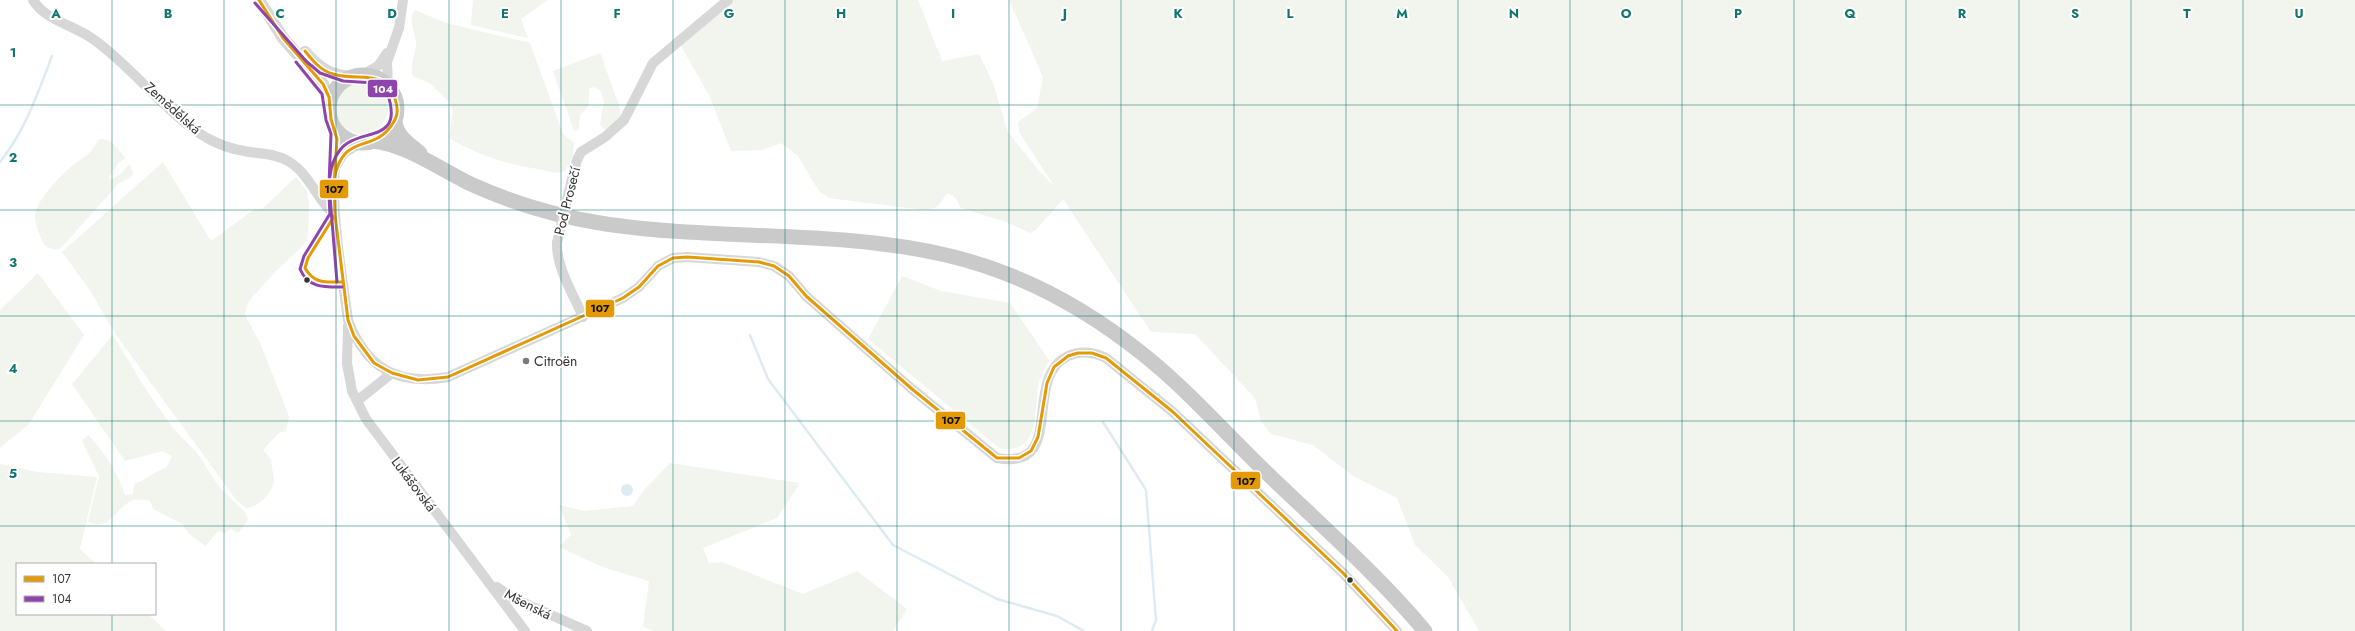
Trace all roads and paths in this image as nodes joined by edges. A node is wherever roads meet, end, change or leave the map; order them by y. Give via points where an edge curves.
1 (33, 0) edge
2 (259, 0) edge
3 (403, 0) edge
4 (728, 0) edge
5 (270, 14) junction
6 (393, 44) junction
7 (357, 76) junction
8 (388, 86) junction
9 (330, 102) junction
10 (395, 120) junction
11 (334, 126) junction
12 (367, 142) junction
13 (442, 169) junction
14 (334, 170) junction
15 (335, 215) junction
16 (583, 317) junction
17 (348, 320) junction
18 (392, 373) junction
19 (357, 401) junction
20 (492, 584) junction
21 (525, 631) edge
22 (587, 631) edge
23 (1397, 631) edge
24 (1425, 631) edge

1 - 15 street, Zemědělská via 48,15 92,37 116,56 187,124 208,138 228,147 278,156 298,168 326,208
2 - 5 street
3 - 6 street via 399,28
4 - 16 street, Pod Prosečí, bridge via 653,63 624,120 581,152 571,182 557,252
5 - 7 street via 322,69 336,75
5 - 9 street via 284,38 323,84
6 - 7 street via 378,66
6 - 8 street via 386,67
7 - 8 main road via 376,78
7 - 9 main road via 338,87
8 - 10 main road via 396,102
9 - 11 main road
10 - 12 main road via 387,133
10 - 13 main road via 398,131 408,144
11 - 12 main road via 346,138
11 - 14 street via 337,139
12 - 13 main road via 389,145
12 - 14 street via 344,153
13 - 24 main road via 502,197 571,217 647,228 790,236 913,249 993,269 1040,288 1077,308 1146,356 1349,552
14 - 15 street
15 - 17 street
16 - 18 street via 448,377 418,380
16 - 23 street via 639,288 658,266 673,258 759,262 774,266 912,389 986,450 998,458 1011,461 1024,458 1035,445 1042,426 1047,378 1059,362 1076,353 1096,354 1117,365 1173,412 1301,536 1343,573
17 - 18 street via 356,340 365,353 374,363
17 - 19 street, Lukášovská via 348,363 352,391
18 - 19 street
19 - 20 street, Lukášovská via 366,418 427,502
20 - 21 street, Lukášovská
20 - 22 street, Mšenská via 513,598

